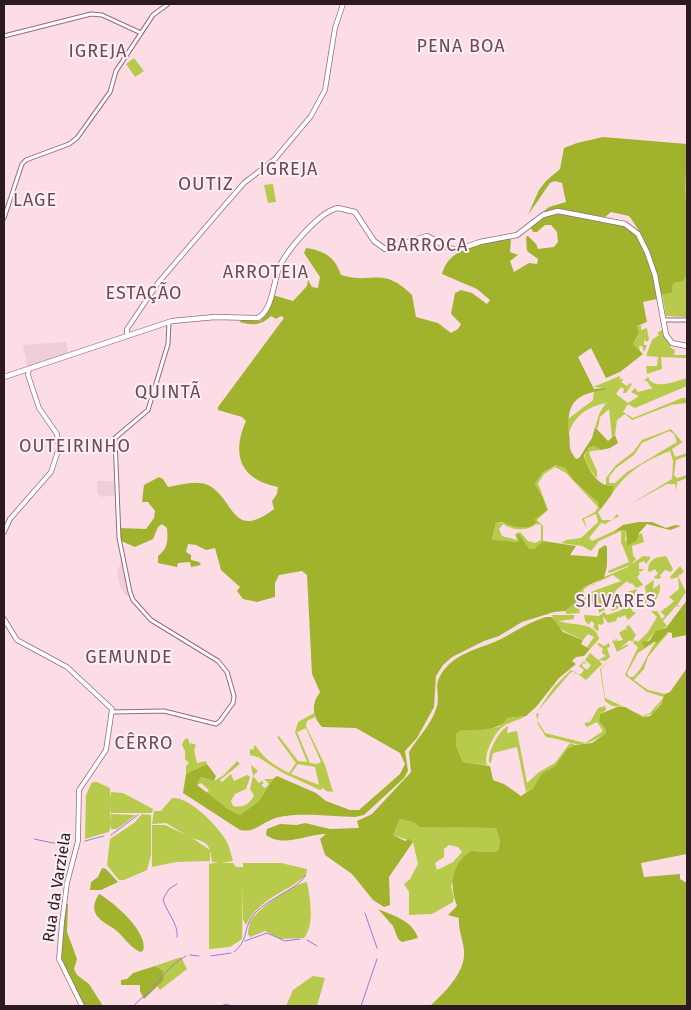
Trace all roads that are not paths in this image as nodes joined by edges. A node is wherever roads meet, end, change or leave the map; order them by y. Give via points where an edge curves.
1 (168, 4) edge
2 (343, 4) edge
3 (142, 33) junction
4 (4, 36) edge
5 (4, 218) edge
6 (662, 320) junction
7 (687, 320) edge
8 (168, 322) junction
9 (668, 322) junction
10 (663, 327) junction
11 (127, 336) junction
12 (687, 346) edge
13 (26, 369) junction
14 (6, 376) edge
15 (4, 532) edge
16 (4, 619) edge
17 (112, 712) junction
18 (82, 1006) edge

1 - 3 street via 153,15
2 - 11 main road via 335,28 325,90 312,116 275,159 244,183 163,277 127,329
3 - 4 street via 92,14
3 - 5 street via 116,71 110,92 77,138 22,164
6 - 8 main road via 654,271 640,237 625,224 553,211 519,234 458,250 428,236 385,249 374,241 355,212 335,208 322,215 282,263 261,317
6 - 9 street
6 - 10 main road
7 - 9 street
8 - 11 main road
8 - 17 street via 168,344 148,410 115,438 119,538 133,600 151,620 218,661 227,672 233,703 219,723 164,710
9 - 10 street
10 - 12 main road via 671,342
11 - 13 main road
13 - 14 main road
13 - 15 main road via 38,405 59,439 53,467 10,519
16 - 17 main road via 18,640 67,667 107,702
17 - 18 main road, Rua da Varziela via 106,750 80,790 78,841 63,914 59,959

